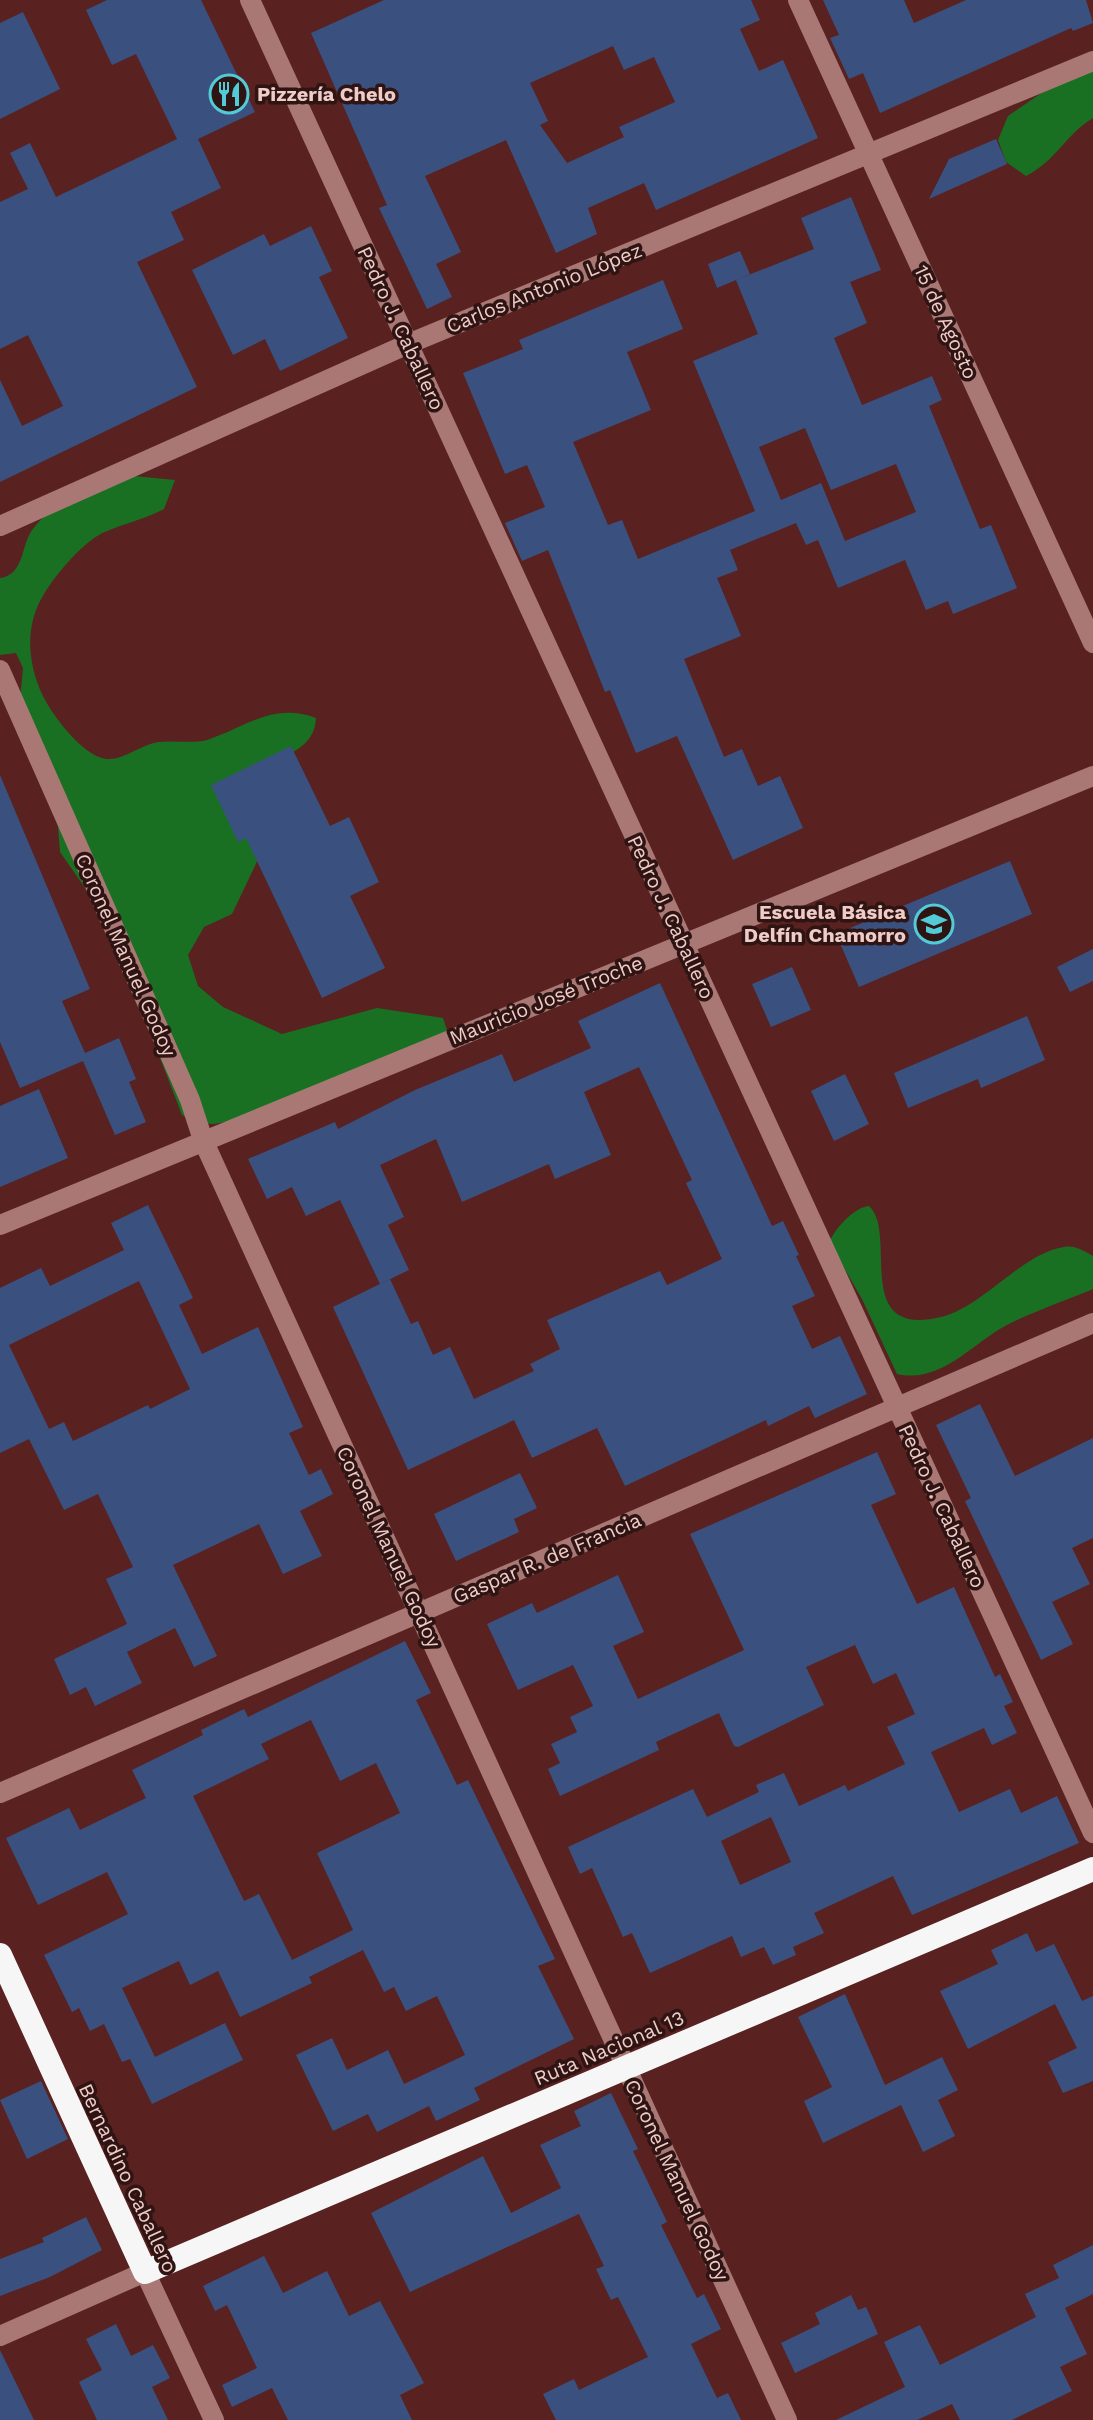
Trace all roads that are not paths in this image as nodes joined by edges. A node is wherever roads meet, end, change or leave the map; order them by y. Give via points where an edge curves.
1 (250, 0) edge
2 (798, 0) edge
3 (1093, 61) edge
4 (869, 154) junction
5 (408, 344) junction
6 (0, 526) edge
7 (1093, 643) edge
8 (0, 670) edge
9 (1093, 776) edge
10 (683, 945) junction
11 (203, 1140) junction
12 (0, 1225) edge
13 (1093, 1323) edge
14 (897, 1408) junction
15 (420, 1613) junction
16 (0, 1793) edge
17 (1093, 1833) edge
18 (1093, 1869) edge
19 (0, 1955) edge
20 (626, 2067) junction
21 (145, 2272) junction
22 (0, 2336) edge
23 (214, 2420) edge
24 (787, 2420) edge

1 - 5 street, Pedro J. Caballero
2 - 4 street, 15 de Agosto
3 - 4 street, Carlos Antonio López
4 - 5 street, Carlos Antonio López
4 - 7 street, 15 de Agosto
5 - 6 street, Carlos Antonio López
5 - 10 street, Pedro J. Caballero
8 - 11 street, Coronel Manuel Godoy
9 - 10 street, Mauricio José Troche
10 - 11 street, Mauricio José Troche
10 - 14 street, Pedro J. Caballero
11 - 12 street, Mauricio José Troche
11 - 15 street, Coronel Manuel Godoy
13 - 14 street, Gaspar R. de Francia
14 - 15 street, Gaspar R. de Francia
14 - 17 street, Pedro J. Caballero
15 - 16 street, Gaspar R. de Francia
15 - 20 street, Coronel Manuel Godoy
18 - 20 highway, Ruta Nacional 13
19 - 21 highway, Bernardino Caballero
20 - 21 highway, Ruta Nacional 13
20 - 24 street, Coronel Manuel Godoy
21 - 22 street
21 - 23 street, Bernardino Caballero

